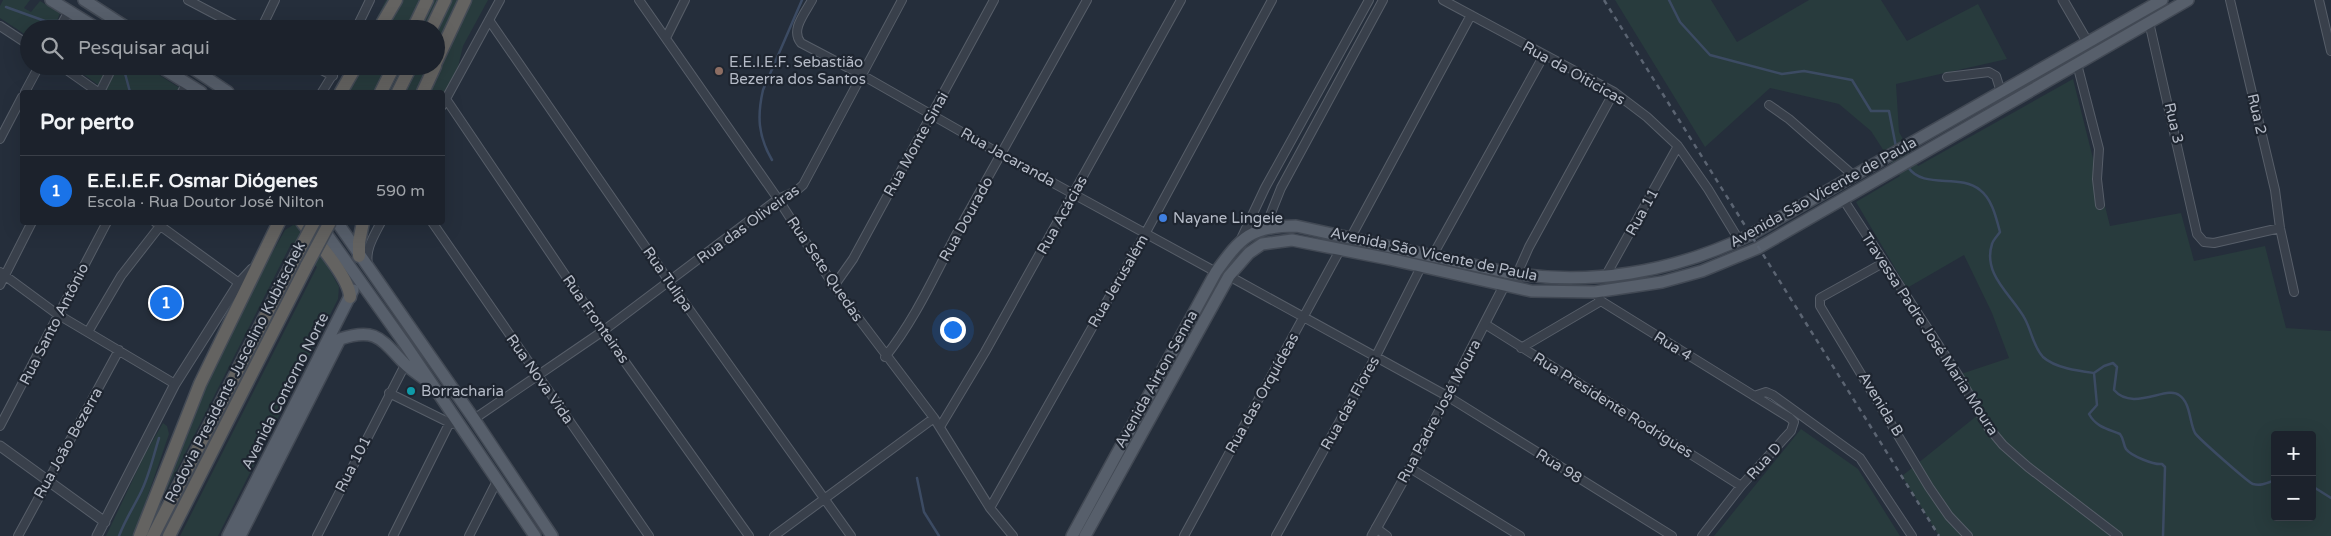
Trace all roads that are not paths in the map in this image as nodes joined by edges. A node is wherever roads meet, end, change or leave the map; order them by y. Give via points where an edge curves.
1 (51, 0) edge
2 (190, 0) edge
3 (275, 0) edge
4 (370, 0) edge
5 (396, 0) edge
6 (427, 0) edge
7 (445, 0) edge
8 (464, 0) edge
9 (500, 0) edge
10 (639, 0) edge
11 (685, 0) edge
12 (812, 0) edge
13 (902, 0) edge
14 (994, 0) edge
15 (1087, 0) edge
16 (1181, 0) edge
17 (1272, 0) edge
18 (1369, 0) edge
19 (1383, 0) edge
20 (1443, 0) edge
21 (2063, 0) edge
22 (2162, 0) edge
23 (2188, 0) edge
24 (2230, 0) edge
25 (2319, 0) edge
26 (89, 2) edge
27 (69, 11) junction
28 (1471, 15) junction
29 (64, 20) edge
30 (84, 20) edge
31 (116, 20) edge
32 (227, 20) edge
33 (265, 20) edge
34 (360, 20) edge
35 (384, 20) edge
36 (417, 20) edge
37 (435, 20) edge
38 (489, 20) junction
39 (2150, 22) junction
40 (0, 26) edge
41 (20, 38) edge
42 (666, 38) junction
43 (445, 42) edge
44 (2088, 43) junction
45 (2331, 51) edge
46 (1544, 55) junction
47 (2077, 64) junction
48 (34, 75) edge
49 (74, 75) edge
50 (108, 75) edge
51 (169, 75) edge
52 (202, 75) edge
53 (351, 75) edge
54 (390, 75) edge
55 (406, 75) edge
56 (430, 75) edge
57 (862, 75) junction
58 (333, 76) edge
59 (1947, 77) dead end
60 (184, 88) edge
61 (1322, 88) junction
62 (26, 90) edge
63 (96, 90) edge
64 (100, 90) edge
65 (225, 90) edge
66 (323, 90) edge
67 (342, 90) edge
68 (382, 90) edge
69 (399, 90) edge
70 (424, 90) edge
71 (1614, 92) junction
72 (2001, 92) junction
73 (1331, 94) junction
74 (20, 101) edge
75 (445, 101) edge
76 (445, 104) edge
77 (1980, 104) junction
78 (1769, 105) dead end
79 (932, 114) junction
80 (1987, 116) junction
81 (0, 139) edge
82 (1678, 146) junction
83 (1002, 155) junction
84 (1854, 176) junction
85 (1074, 193) junction
86 (778, 199) junction
87 (1843, 199) junction
88 (2100, 205) dead end
89 (30, 225) edge
90 (105, 225) edge
91 (157, 225) edge
92 (159, 225) edge
93 (304, 225) edge
94 (312, 225) edge
95 (320, 225) edge
96 (328, 225) edge
97 (362, 225) edge
98 (380, 225) edge
99 (434, 225) edge
100 (277, 227) edge
101 (340, 227) edge
102 (1265, 228) junction
103 (2280, 228) junction
104 (1144, 234) junction
105 (1351, 237) junction
106 (1739, 240) junction
107 (1240, 241) junction
108 (1262, 244) joint
109 (1390, 247) junction
110 (1340, 250) junction
111 (1433, 255) junction
112 (263, 256) junction
113 (359, 256) junction
114 (1389, 259) junction
115 (1883, 263) junction
116 (1421, 267) junction
117 (1216, 272) junction
118 (3, 274) edge
119 (371, 274) junction
120 (1517, 274) junction
121 (1229, 276) junction
122 (1605, 277) junction
123 (358, 278) junction
124 (669, 281) junction
125 (240, 283) junction
126 (0, 285) edge
127 (834, 286) junction
128 (1504, 286) junction
129 (2294, 292) dead end
130 (1598, 296) junction
131 (350, 297) junction
132 (57, 314) junction
133 (1304, 316) junction
134 (1484, 324) junction
135 (603, 331) junction
136 (88, 332) junction
137 (335, 338) junction
138 (383, 339) junction
139 (405, 344) junction
140 (1521, 348) junction
141 (119, 350) junction
142 (397, 354) junction
143 (886, 356) junction
144 (1376, 356) junction
145 (405, 365) junction
146 (537, 375) junction
147 (175, 384) junction
148 (434, 386) junction
149 (390, 393) junction
150 (1447, 396) junction
151 (1754, 396) junction
152 (934, 418) junction
153 (474, 419) junction
154 (455, 424) junction
155 (0, 426) edge
156 (940, 428) junction
157 (0, 446) edge
158 (1410, 468) junction
159 (48, 481) junction
160 (497, 481) junction
161 (1741, 486) junction
162 (825, 500) junction
163 (990, 508) junction
164 (105, 522) junction
165 (1086, 522) junction
166 (1374, 532) edge
167 (18, 536) edge
168 (97, 536) edge
169 (140, 536) edge
170 (153, 536) edge
171 (169, 536) edge
172 (228, 536) edge
173 (240, 536) edge
174 (317, 536) edge
175 (393, 536) edge
176 (470, 536) edge
177 (535, 536) edge
178 (552, 536) edge
179 (649, 536) edge
180 (749, 536) edge
181 (774, 536) edge
182 (851, 536) edge
183 (1013, 536) edge
184 (1072, 536) edge
185 (1085, 536) edge
186 (1184, 536) edge
187 (1276, 536) edge
188 (1387, 536) edge
189 (1520, 536) edge
190 (1672, 536) edge
191 (1702, 536) edge
192 (1912, 536) edge
193 (1968, 536) edge
194 (2118, 536) edge

1 - 27 main road
2 - 32 street
3 - 33 street
4 - 34 street
5 - 35 highway
6 - 36 highway
7 - 37 highway
8 - 43 highway
9 - 38 street
10 - 42 street, Rua Sete Quedas
11 - 42 street
12 - 57 street, Rua Jacaranda via 797,26 796,36 801,43
13 - 57 street, Rua das Oliveiras
14 - 79 street, Rua Monte Sinai
15 - 83 street, Rua Dourado
16 - 85 street, Rua Acácias
17 - 104 street, Rua Jerusalém
18 - 61 street, Avenida Airton Senna
19 - 73 street
20 - 28 street, Rua da Oiticicas
21 - 44 street
22 - 44 main road, Avenida São Vicente de Paula
23 - 39 main road, Avenida São Vicente de Paula
24 - 103 street, Rua 2 via 2275,190
25 - 45 street
26 - 31 main road
27 - 29 street
27 - 30 main road
28 - 46 street, Rua da Oiticicas
28 - 105 street
38 - 75 street
38 - 124 street, Rua Tulipa
39 - 47 main road, Avenida São Vicente de Paula
39 - 103 street, Rua 3 via 2194,226 2200,238 2208,243
40 - 41 street
42 - 86 street, Rua Sete Quedas
44 - 72 main road, Avenida São Vicente de Paula
46 - 71 street, Rua da Oiticicas
46 - 111 street
47 - 80 main road, Avenida São Vicente de Paula
47 - 88 street via 2099,149
48 - 62 street
49 - 63 street
50 - 64 street
51 - 60 main road
52 - 65 main road
53 - 67 highway
54 - 68 highway
55 - 69 highway
56 - 70 highway
57 - 79 street, Rua Jacaranda
57 - 86 street, Rua das Oliveiras via 803,185 796,192
58 - 66 street
59 - 72 street via 1989,72 1996,76
61 - 73 street
61 - 107 street, Avenida Airton Senna via 1265,188
71 - 82 street, Rua da Oiticicas
71 - 120 street
72 - 77 main road, Avenida São Vicente de Paula
73 - 102 street via 1277,197
74 - 81 street
76 - 135 street, Rua Fronteiras
77 - 80 main road
77 - 84 main road, Avenida São Vicente de Paula
78 - 84 street
79 - 83 street, Rua Jacaranda
79 - 127 street, Rua Monte Sinai via 853,259
80 - 87 main road, Avenida São Vicente de Paula
82 - 106 street, Rua da Oiticicas
82 - 122 street, Rua 11
83 - 85 street, Rua Jacaranda
83 - 143 street, Rua Dourado via 929,288
84 - 106 main road, Avenida São Vicente de Paula
85 - 104 street, Rua Jacaranda
85 - 156 street, Rua Acácias
86 - 124 street, Rua das Oliveiras
86 - 127 street, Rua Sete Quedas
87 - 115 street, Travessa Padre José Maria Moura
87 - 130 main road, Avenida São Vicente de Paula via 1758,248 1702,272
89 - 118 street
90 - 132 street, Rua Santo Antônio
91 - 136 street via 121,276
92 - 125 street
93 - 131 highway via 342,277
94 - 170 highway, Rodovia Presidente Juscelino Kubitschek, bridge
95 - 123 main road
96 - 171 highway, Rodovia Presidente Juscelino Kubitschek, bridge
97 - 113 highway
98 - 119 street via 368,253
99 - 146 street, Rua Nova Vida
100 - 112 highway
101 - 113 main road
102 - 105 main road, Avenida São Vicente de Paula via 1296,226
102 - 107 main road, Avenida Airton Senna
103 - 129 street, Rua 2
104 - 117 street, Rua Jacaranda
104 - 163 street, Rua Jerusalém
105 - 109 main road, Avenida São Vicente de Paula
106 - 122 main road, Avenida São Vicente de Paula via 1658,270
107 - 117 main road, Avenida Airton Senna
108 - 110 main road, Avenida São Vicente de Paula via 1292,240
108 - 121 main road, Avenida Airton Senna via 1249,253
109 - 111 main road, Avenida São Vicente de Paula
109 - 114 main road
110 - 114 main road, Avenida São Vicente de Paula
110 - 133 street, Rua das Orquídeas
111 - 120 main road, Avenida São Vicente de Paula
112 - 125 street
112 - 169 highway via 200,384
113 - 119 main road
113 - 123 main road, Avenida Contorno Norte
114 - 116 main road, Avenida São Vicente de Paula
115 - 193 street, Avenida B via 1820,298 1820,306 1929,486 1949,516
115 - 194 street, Travessa Padre José Maria Moura via 1958,375 1988,427 2003,445
116 - 128 main road, Avenida São Vicente de Paula
116 - 144 street, Rua das Flores
117 - 165 main road, Avenida Airton Senna
118 - 126 street
118 - 132 street
119 - 153 main road
120 - 122 main road, Avenida São Vicente de Paula
121 - 133 street
121 - 165 main road, Avenida Airton Senna
123 - 131 main road, Avenida Contorno Norte
123 - 139 main road
124 - 135 street, Rua das Oliveiras
124 - 162 street, Rua Tulipa
125 - 147 street
127 - 143 street, Rua Sete Quedas
128 - 130 main road, Avenida São Vicente de Paula
128 - 134 street, Rua Padre José Moura
130 - 140 street
130 - 151 street, Rua 4
131 - 137 main road, Avenida Contorno Norte
132 - 136 street
132 - 155 street, Rua Santo Antônio
133 - 144 street
133 - 186 street, Rua das Orquídeas
134 - 140 street, Rua Presidente Rodrigues
134 - 150 street, Rua Padre José Moura
135 - 146 street, Rua das Oliveiras
135 - 180 street, Rua Fronteiras
136 - 141 street
137 - 138 main road via 372,334
137 - 172 main road, Avenida Contorno Norte
137 - 173 main road
138 - 139 main road
138 - 142 main road
139 - 142 main road
139 - 148 main road
140 - 161 street, Rua Presidente Rodrigues
141 - 147 street
141 - 159 street, Rua João Bezerra
142 - 145 main road
143 - 152 street, Rua Sete Quedas
144 - 150 street
144 - 187 street, Rua das Flores
145 - 148 main road
145 - 149 street, Rua 101
146 - 153 street, Rua das Oliveiras
146 - 179 street, Rua Nova Vida
147 - 164 street
148 - 154 main road
149 - 154 street
149 - 174 street, Rua 101
150 - 158 street, Rua Padre José Moura
150 - 190 street, Rua 98
151 - 161 street, Rua D via 1794,422 1791,431
151 - 192 street via 1766,392 1773,395 1860,458
152 - 156 street, Rua Sete Quedas
152 - 162 street
153 - 178 main road
154 - 160 main road
154 - 175 street
156 - 163 street, Rua Sete Quedas
157 - 159 street
158 - 166 street, Rua Padre José Moura
158 - 189 street
159 - 164 street
159 - 167 street, Rua João Bezerra
160 - 176 street
160 - 177 main road
161 - 191 street, Rua D
162 - 181 street
162 - 182 street, Rua Tulipa
163 - 183 street, Rua Sete Quedas
164 - 168 street
165 - 184 main road, Avenida Airton Senna
165 - 185 main road, Avenida Airton Senna
166 - 188 street

